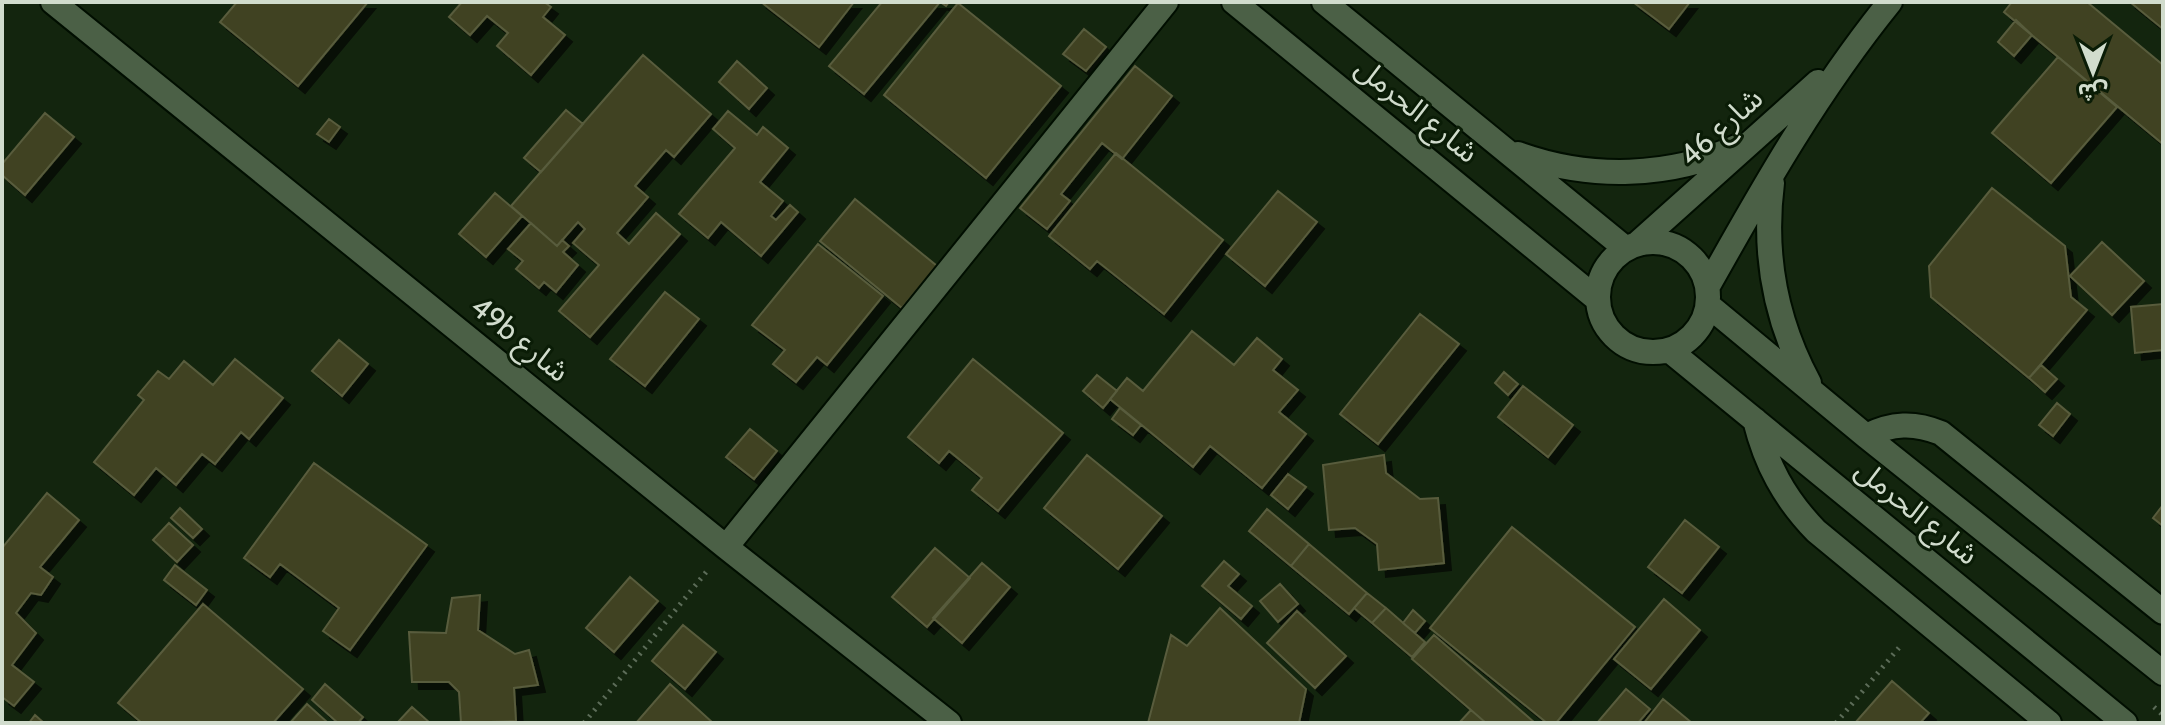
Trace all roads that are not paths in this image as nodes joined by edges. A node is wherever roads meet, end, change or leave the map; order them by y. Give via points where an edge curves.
1 (53, 2) edge
2 (1166, 2) edge
3 (1234, 2) edge
4 (1324, 2) edge
5 (1890, 2) edge
6 (1846, 56) junction
7 (1760, 137) junction
8 (1503, 148) junction
9 (1773, 171) junction
10 (1631, 246) junction
11 (1708, 295) junction
12 (1597, 299) junction
13 (1669, 350) junction
14 (1814, 392) junction
15 (1755, 420) junction
16 (1866, 436) junction
17 (726, 547) junction
18 (2163, 612) edge
19 (2163, 673) edge
20 (949, 723) edge
21 (2049, 723) edge
22 (2125, 723) edge

1 - 17 street, 49b شارع
2 - 17 street
3 - 12 street, شارع الحرمل
4 - 8 street, شارع الحرمل
5 - 6 street, شارع 46
6 - 7 street, شارع 46
6 - 9 street, شارع 46
7 - 8 street via 1701,160 1652,171 1576,169
7 - 10 street, شارع 46
8 - 10 street, شارع الحرمل
9 - 11 street, شارع 46
9 - 14 street via 1768,248 1773,285 1782,323
10 - 11 street via 1677,246 1698,264
10 - 12 street via 1607,265
11 - 13 street via 1695,333
11 - 14 street, شارع الحرمل
12 - 13 street via 1615,337 1641,350
13 - 15 street, شارع الحرمل
14 - 16 street, شارع الحرمل
15 - 21 street via 1770,469 1816,531
15 - 22 street, شارع الحرمل
16 - 18 street via 1895,425 1941,433
16 - 19 street, شارع الحرمل
17 - 20 street, 49b شارع

